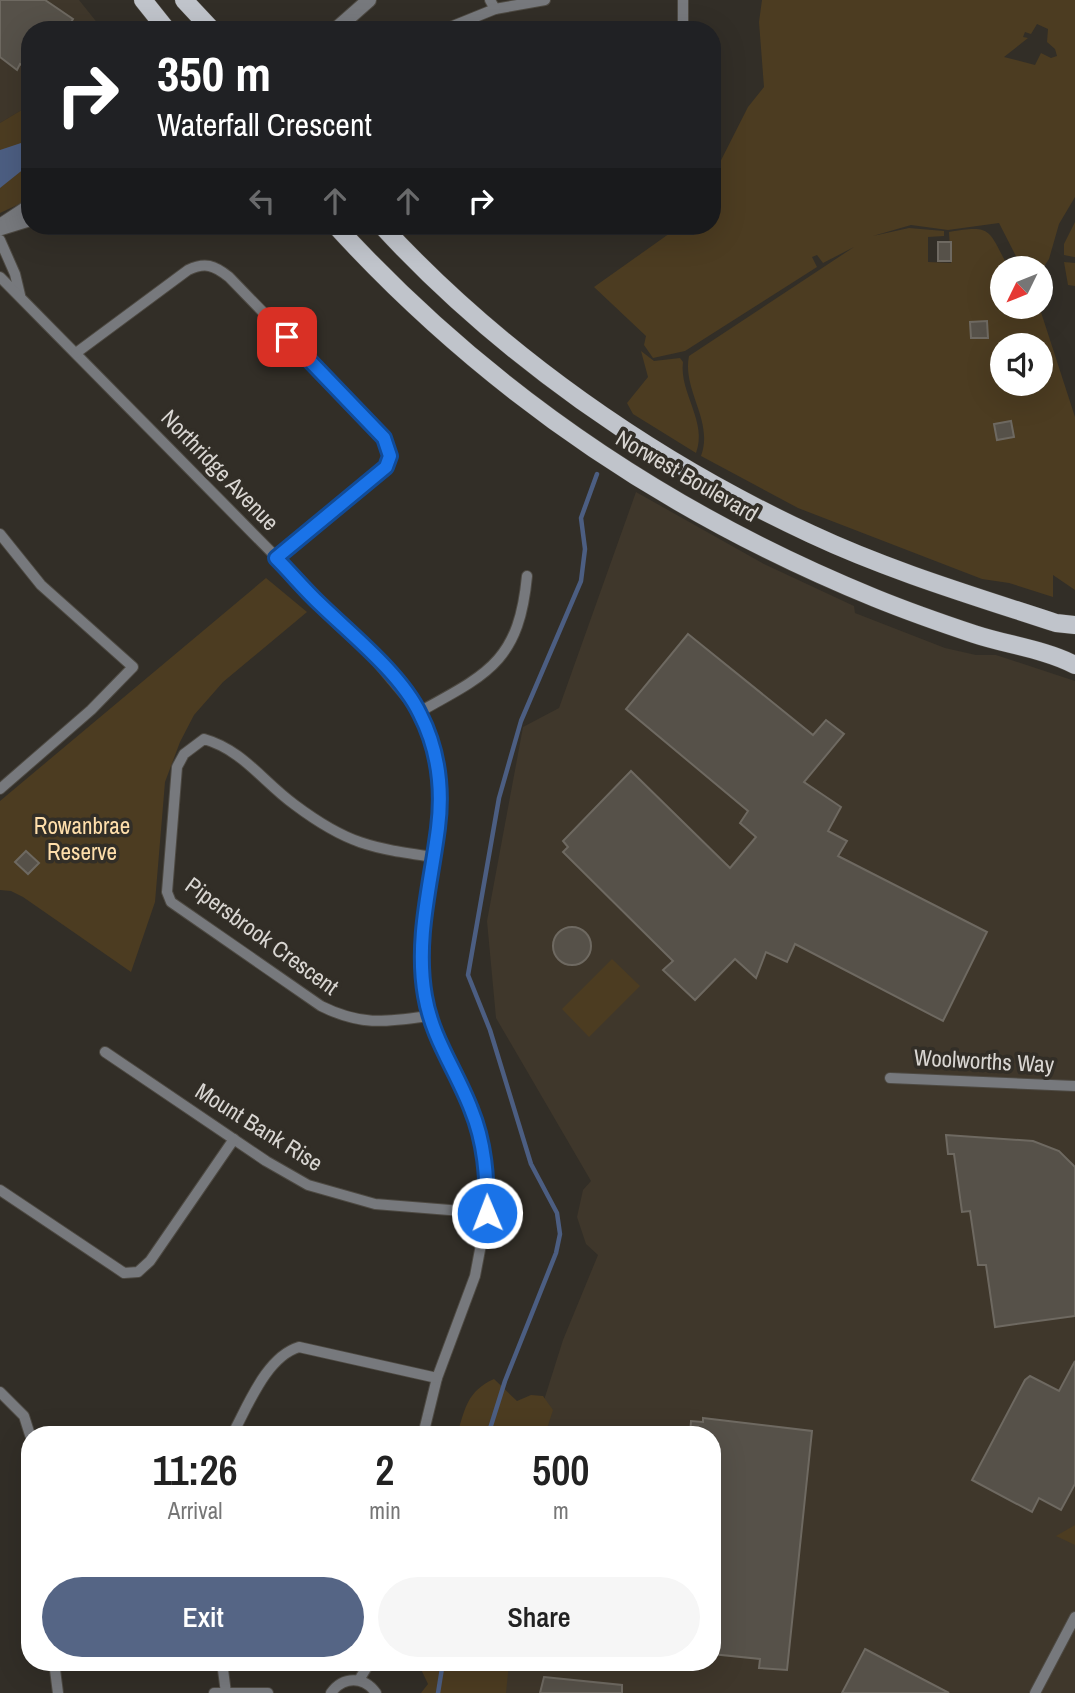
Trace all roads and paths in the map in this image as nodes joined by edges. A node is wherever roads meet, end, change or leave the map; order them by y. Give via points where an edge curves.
1 (143, 0) edge
2 (184, 0) edge
3 (369, 0) edge
4 (545, 0) edge
5 (683, 0) edge
6 (493, 5) edge
7 (160, 21) edge
8 (204, 21) edge
9 (345, 21) edge
10 (461, 21) edge
11 (683, 21) edge
12 (21, 212) edge
13 (21, 221) edge
14 (0, 227) edge
15 (345, 235) edge
16 (391, 235) edge
17 (0, 240) edge
18 (0, 277) edge
19 (20, 295) junction
20 (76, 353) junction
21 (0, 534) edge
22 (276, 558) junction
23 (527, 576) dead end
24 (1075, 625) edge
25 (1075, 665) edge
26 (419, 712) junction
27 (0, 789) edge
28 (434, 857) junction
29 (428, 1016) junction
30 (104, 1052) dead end
31 (891, 1078) dead end
32 (1075, 1086) edge
33 (233, 1139) junction
34 (0, 1190) edge
35 (487, 1213) junction
36 (438, 1378) junction
37 (0, 1392) edge
38 (27, 1426) edge
39 (237, 1426) edge
40 (425, 1426) edge
41 (1075, 1617) edge
42 (55, 1671) edge
43 (223, 1671) edge
44 (364, 1671) edge
45 (359, 1680) junction
46 (226, 1692) edge
47 (58, 1693) edge
48 (214, 1693) edge
49 (268, 1693) edge
50 (331, 1693) edge
51 (376, 1693) edge
52 (1035, 1693) edge

1 - 7 main road
2 - 8 main road
3 - 9 street
4 - 6 street
5 - 11 street
6 - 10 street
12 - 14 street
13 - 14 street
15 - 25 main road, Norwest Boulevard via 457,346 620,468 793,563 876,599
16 - 24 main road, Norwest Boulevard via 484,324 589,404 751,504 811,534 943,586
17 - 19 street, Northridge Avenue
18 - 19 street, Northridge Avenue
19 - 20 street, Northridge Avenue
20 - 22 street, Northridge Avenue
20 - 22 street via 188,270 210,265 229,277 389,446 386,467
21 - 27 street via 41,585 132,667 92,710
22 - 26 street, Northridge Avenue via 363,645
23 - 26 street via 524,613 491,669
26 - 28 street, Northridge Avenue via 434,752 440,788
28 - 29 street, Northridge Avenue via 421,947
28 - 29 street, Pipersbrook Crescent via 368,847 338,835 293,804 227,745 204,739 193,744 177,767 167,892 171,902 321,1006 346,1018 380,1023
29 - 35 street, Northridge Avenue via 483,1144
30 - 33 street, Mount Bank Rise
31 - 32 street, Woolworths Way
33 - 34 street via 138,1272 124,1273
33 - 35 street, Mount Bank Rise via 308,1185 375,1204
35 - 36 street, Northridge Avenue via 475,1276
36 - 39 street via 299,1347 286,1351 271,1368
36 - 40 street, Northridge Avenue
37 - 38 street via 24,1416
41 - 52 street
42 - 47 street
43 - 46 street
44 - 45 street
45 - 50 street via 340,1683
45 - 51 street
46 - 48 street
46 - 49 street

